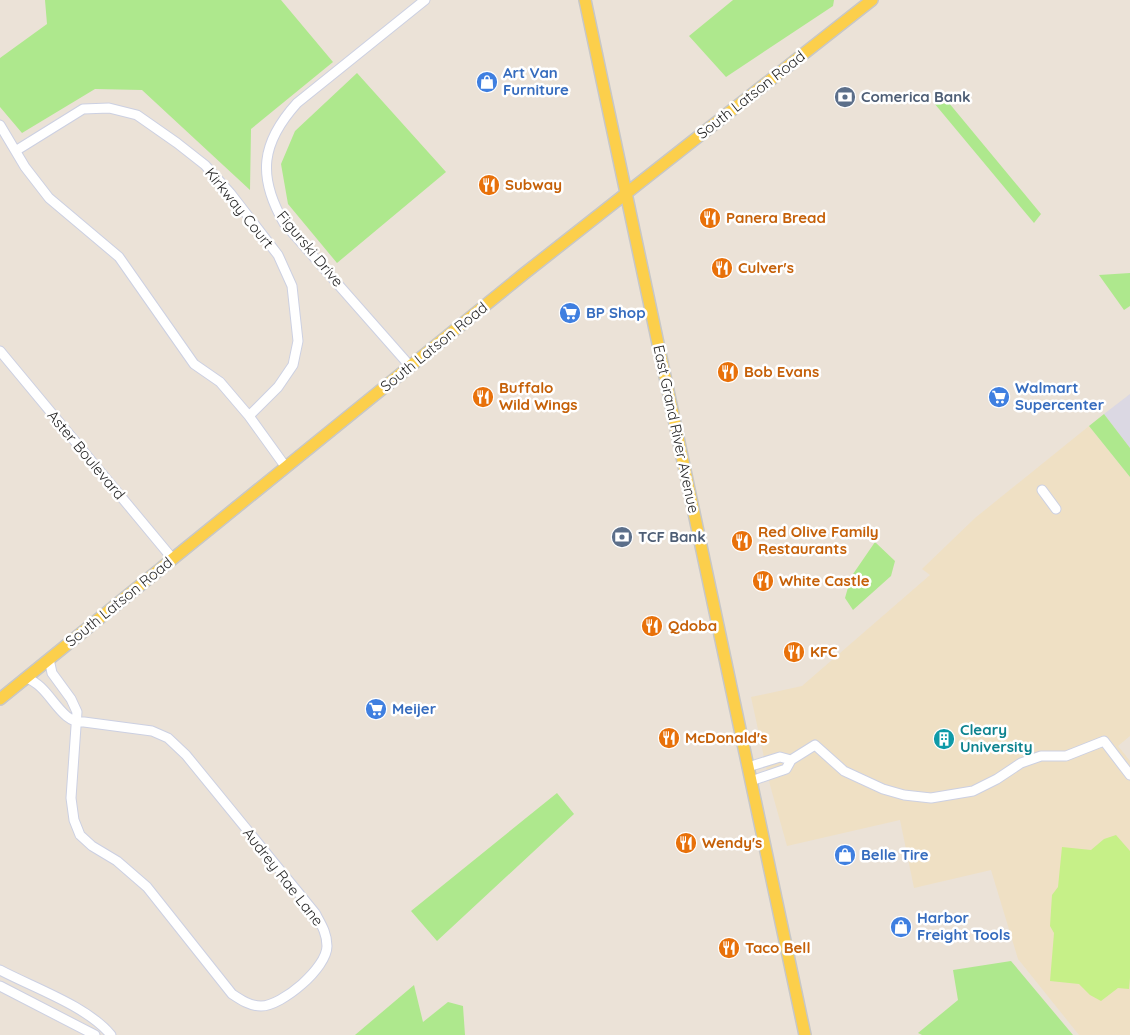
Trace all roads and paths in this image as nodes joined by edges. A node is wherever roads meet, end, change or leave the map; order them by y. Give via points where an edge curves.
1 (425, 0) edge
2 (585, 0) edge
3 (872, 0) edge
4 (0, 125) edge
5 (17, 150) junction
6 (626, 194) junction
7 (0, 351) edge
8 (410, 366) junction
9 (249, 416) junction
10 (285, 466) junction
11 (1042, 490) dead end
12 (1056, 509) dead end
13 (172, 558) junction
14 (49, 659) junction
15 (26, 678) junction
16 (0, 699) edge
17 (76, 722) junction
18 (791, 760) junction
19 (748, 767) junction
20 (1130, 774) edge
21 (751, 781) junction
22 (0, 970) edge
23 (0, 986) edge
24 (41, 991) junction
25 (36, 1004) junction
26 (95, 1035) edge
27 (111, 1035) edge
28 (805, 1035) edge

1 - 8 street, Figurski Drive via 298,103 281,122 270,142 265,166 267,187 284,223
2 - 6 main road, East Grand River Avenue
3 - 6 main road, South Latson Road
4 - 5 street
5 - 9 street via 25,167 49,198 119,257 194,364 220,382
5 - 9 street, Kirkway Court via 83,109 108,108 137,115 204,165 231,194 278,255 292,286 298,341 293,365 278,387
6 - 8 main road, South Latson Road
6 - 19 main road, East Grand River Avenue
7 - 13 street, Aster Boulevard
8 - 10 main road, South Latson Road
9 - 10 street
10 - 13 main road, South Latson Road
11 - 12 street
13 - 14 main road, South Latson Road
14 - 15 main road, South Latson Road
14 - 17 street, Audrey Rae Lane via 52,673 77,712
15 - 16 main road, South Latson Road
15 - 17 street via 41,686 66,718
17 - 17 street, Audrey Rae Lane via 71,798 80,835 147,886 232,994 244,1002 261,1006 276,1003 313,974 327,948 324,930 315,913 186,755 168,738 152,731
18 - 19 street via 780,757
18 - 20 street via 815,746 844,771 876,786 904,795 930,798 972,791 1021,763 1041,756 1066,756 1104,741
18 - 21 street via 786,770
19 - 21 main road, East Grand River Avenue
21 - 28 main road, East Grand River Avenue
22 - 24 street
23 - 25 street
24 - 25 street
24 - 27 street via 87,1014
25 - 26 street

